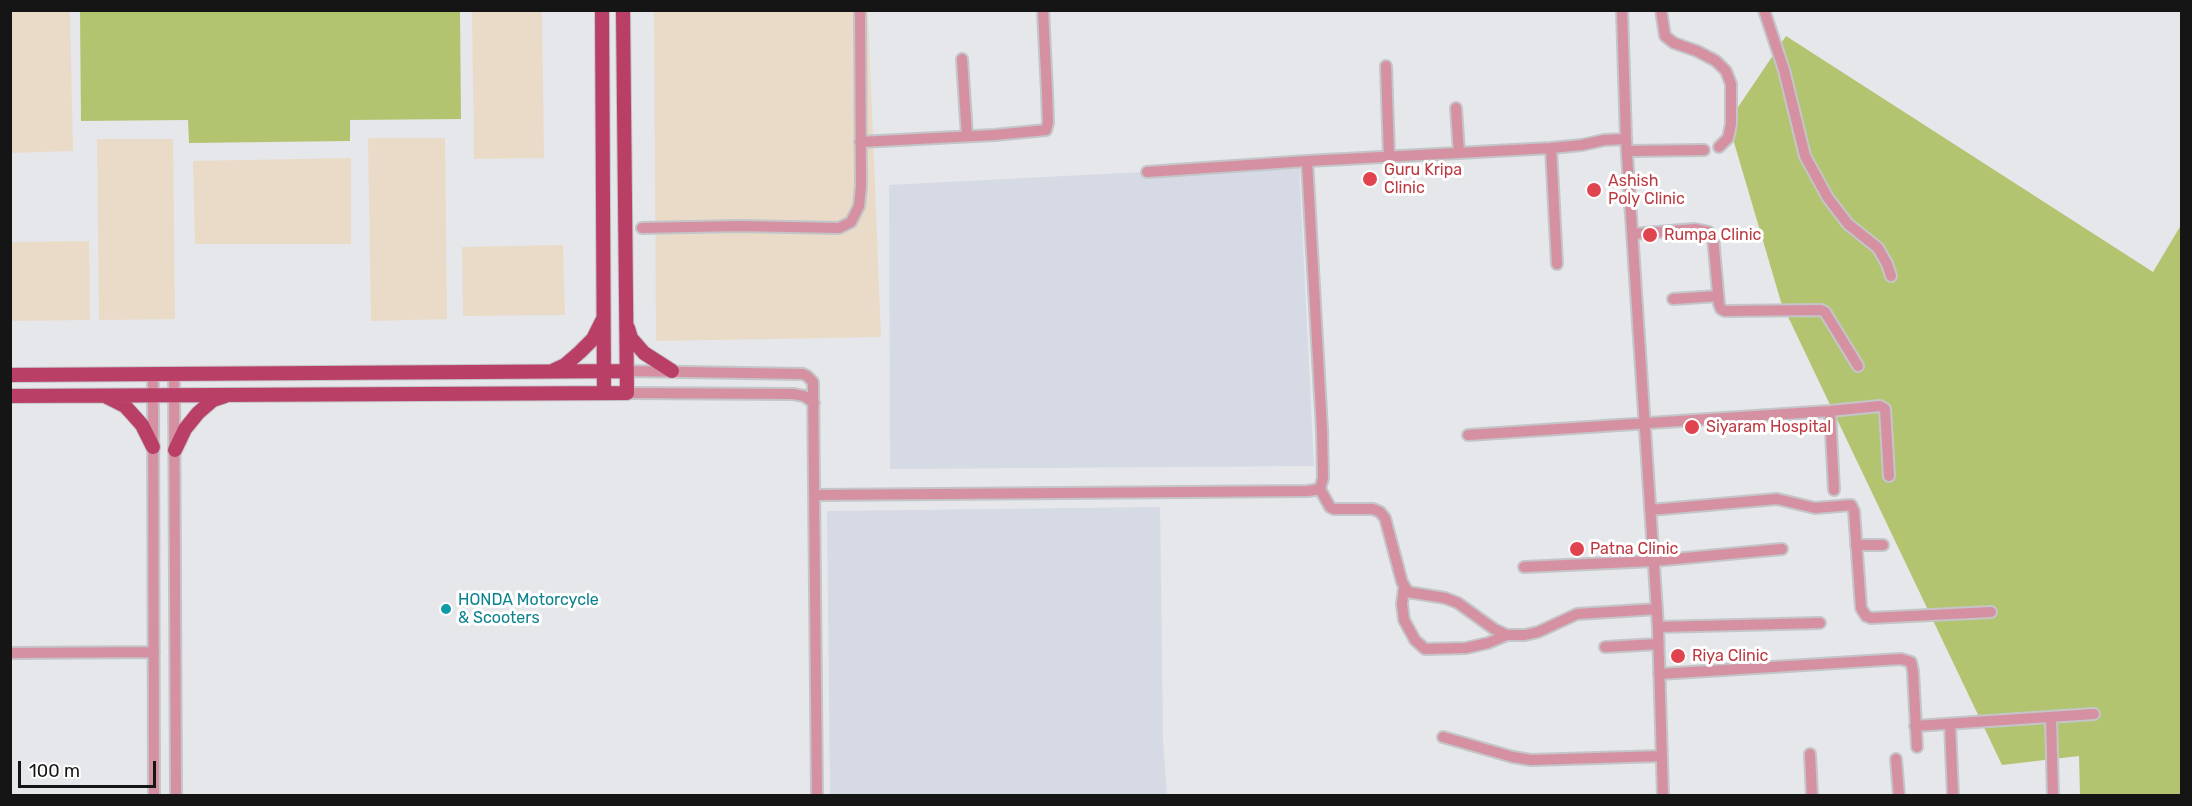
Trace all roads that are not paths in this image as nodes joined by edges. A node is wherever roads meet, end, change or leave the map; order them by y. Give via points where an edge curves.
1 (602, 10) edge
2 (623, 10) edge
3 (860, 10) edge
4 (1043, 10) edge
5 (1622, 10) edge
6 (1661, 10) edge
7 (1764, 10) edge
8 (962, 59) dead end
9 (1386, 66) dead end
10 (1456, 108) dead end
11 (967, 136) junction
12 (1626, 139) junction
13 (860, 142) junction
14 (1719, 147) dead end
15 (1551, 148) junction
16 (1704, 150) dead end
17 (1627, 151) junction
18 (1459, 153) junction
19 (1389, 156) junction
20 (1307, 161) junction
21 (1147, 172) dead end
22 (642, 228) dead end
23 (1633, 234) junction
24 (625, 235) junction
25 (603, 236) junction
26 (1557, 264) dead end
27 (1891, 276) dead end
28 (1718, 296) junction
29 (1673, 299) dead end
30 (603, 319) junction
31 (626, 323) junction
32 (1858, 366) dead end
33 (604, 371) junction
34 (627, 371) junction
35 (672, 371) junction
36 (549, 372) junction
37 (153, 373) junction
38 (174, 373) junction
39 (10, 375) edge
40 (604, 393) junction
41 (627, 393) junction
42 (99, 395) junction
43 (153, 395) junction
44 (175, 395) junction
45 (229, 395) junction
46 (10, 396) edge
47 (814, 403) junction
48 (1830, 411) junction
49 (1645, 424) junction
50 (1468, 435) dead end
51 (153, 447) junction
52 (175, 450) junction
53 (1889, 476) dead end
54 (1320, 489) junction
55 (1834, 490) dead end
56 (815, 495) junction
57 (1650, 510) junction
58 (1856, 545) junction
59 (1883, 545) dead end
60 (1782, 549) dead end
61 (1653, 561) junction
62 (1524, 567) dead end
63 (1404, 588) junction
64 (1657, 609) junction
65 (1991, 612) dead end
66 (1820, 623) dead end
67 (1658, 627) junction
68 (1507, 635) junction
69 (1658, 644) junction
70 (1605, 647) dead end
71 (10, 652) edge
72 (154, 652) junction
73 (1659, 674) junction
74 (2094, 714) dead end
75 (2051, 717) junction
76 (1950, 724) junction
77 (1915, 726) junction
78 (1443, 737) dead end
79 (1917, 747) dead end
80 (1810, 754) dead end
81 (1662, 756) junction
82 (1896, 759) dead end
83 (154, 795) edge
84 (176, 795) edge
85 (817, 795) edge
86 (1663, 795) edge
87 (1812, 795) edge
88 (1899, 795) edge
89 (1953, 795) edge
90 (2053, 795) edge

1 - 25 main road
2 - 24 main road
3 - 13 street
4 - 11 street via 1046,130
5 - 12 street
6 - 14 street via 1665,36 1674,44 1716,61 1726,71 1731,84 1731,124 1728,138
7 - 27 street via 1784,70 1805,156 1828,198 1848,224 1878,248
8 - 11 street
9 - 19 street
10 - 18 street
11 - 13 street
12 - 15 street
12 - 17 street
13 - 22 street via 859,206 851,222 839,228
15 - 18 street
15 - 26 street
16 - 17 street
17 - 23 street
18 - 19 street
19 - 20 street
20 - 21 street
20 - 54 street via 1322,430
23 - 28 street via 1695,229 1709,232 1713,237
23 - 49 street
24 - 25 main road
24 - 31 main road
25 - 30 main road
28 - 29 street
28 - 32 street via 1725,311 1821,310
30 - 33 main road
30 - 36 main road via 593,339 580,352
31 - 34 main road
31 - 35 main road via 631,338 644,353
33 - 34 main road
33 - 36 main road
33 - 40 main road
34 - 35 street
34 - 41 main road
35 - 47 street via 803,374 813,382
36 - 38 main road
37 - 38 main road
37 - 39 main road
37 - 43 street
38 - 44 street
40 - 41 main road
40 - 45 main road
41 - 47 street via 794,394
42 - 43 main road
42 - 46 main road
42 - 51 main road via 125,406 142,425
43 - 44 main road
43 - 51 street
44 - 45 main road
44 - 52 street
45 - 52 main road via 213,400 198,413
47 - 56 street
48 - 49 street
48 - 53 street via 1884,406
48 - 55 street
49 - 50 street
49 - 57 street
51 - 72 street
52 - 84 street
54 - 56 street
54 - 63 street via 1334,509 1380,512
56 - 85 street
57 - 58 street via 1777,499 1815,508 1847,504 1853,508
57 - 61 street
58 - 59 street
58 - 65 street via 1861,608 1866,616
60 - 61 street
61 - 62 street
61 - 64 street
63 - 68 street via 1414,594 1458,603
63 - 68 street via 1404,620 1414,640 1425,649 1472,647
64 - 67 street
64 - 68 street via 1577,614 1538,632
66 - 67 street
67 - 69 street
69 - 70 street
69 - 73 street
71 - 72 street
72 - 83 street
73 - 77 street via 1901,659 1911,662 1913,671
73 - 81 street
74 - 75 street
75 - 76 street
75 - 90 street
76 - 77 street
76 - 89 street
77 - 79 street
78 - 81 street via 1531,760
80 - 87 street
81 - 86 street
82 - 88 street

